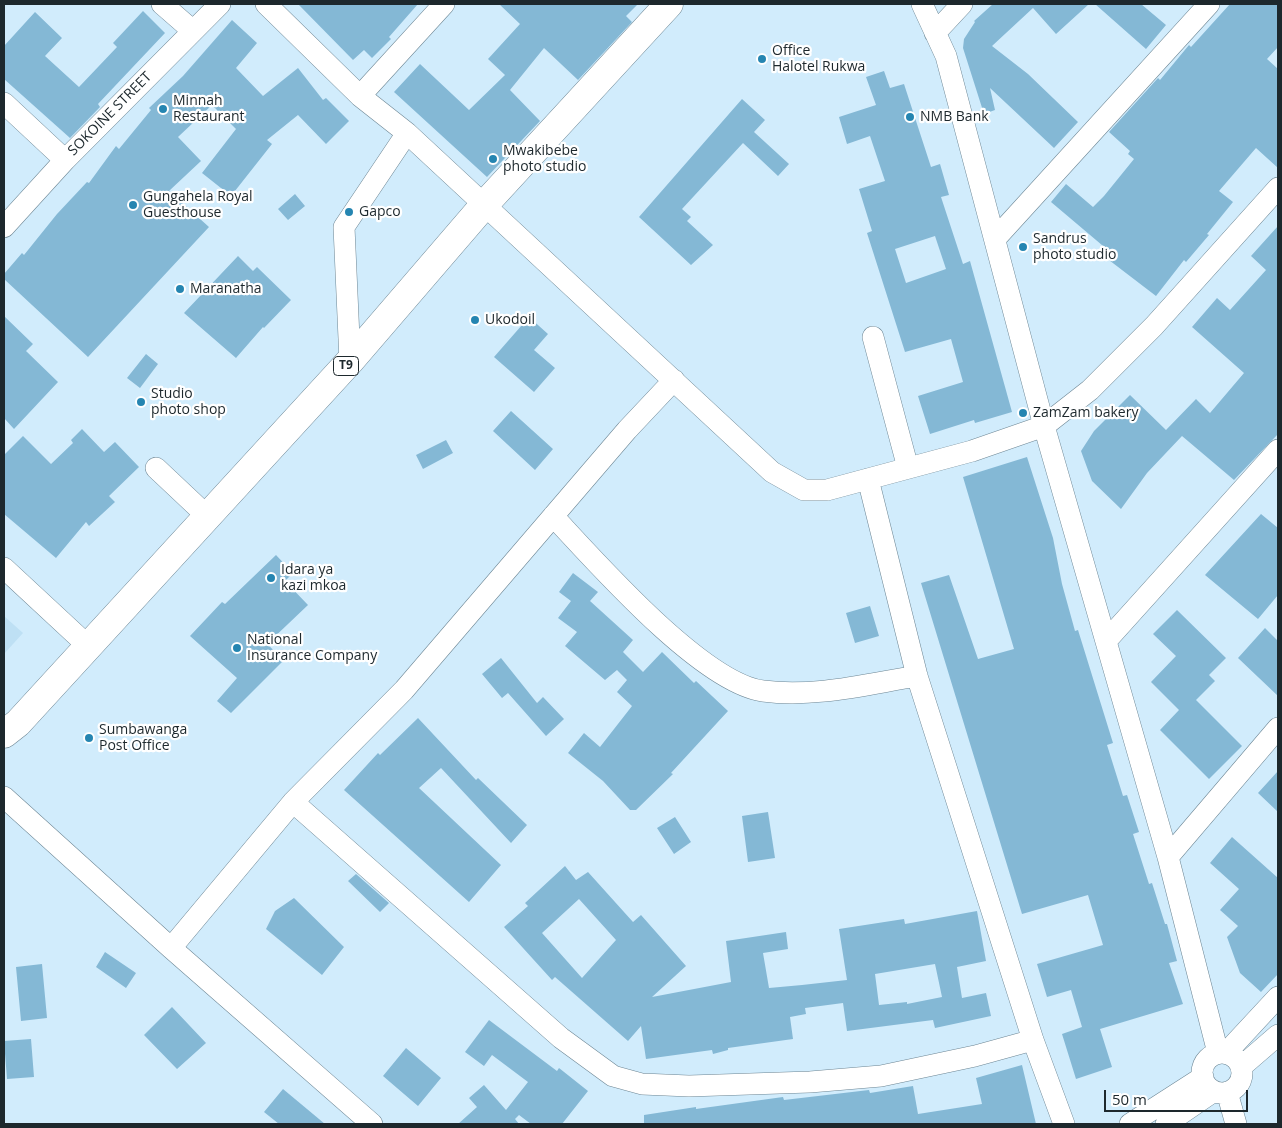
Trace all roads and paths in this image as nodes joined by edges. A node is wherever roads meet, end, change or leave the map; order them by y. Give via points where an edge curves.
1 (162, 4) edge
2 (220, 4) edge
3 (266, 4) edge
4 (444, 4) edge
5 (669, 4) edge
6 (922, 4) edge
7 (962, 4) edge
8 (1210, 4) edge
9 (193, 31) junction
10 (935, 33) junction
11 (360, 96) junction
12 (4, 103) edge
13 (408, 133) junction
14 (65, 160) junction
15 (1278, 188) edge
16 (485, 204) junction
17 (4, 227) edge
18 (995, 239) junction
19 (873, 337) dead end
20 (350, 361) junction
21 (674, 380) junction
22 (1044, 426) junction
23 (1278, 450) edge
24 (156, 468) dead end
25 (908, 468) junction
26 (868, 479) junction
27 (207, 516) junction
28 (553, 516) junction
29 (4, 568) edge
30 (1107, 640) junction
31 (88, 645) junction
32 (917, 676) junction
33 (11, 728) edge
34 (1278, 728) edge
35 (4, 747) edge
36 (4, 796) edge
37 (293, 802) junction
38 (1168, 857) junction
39 (171, 948) junction
40 (1278, 997) edge
41 (1278, 1035) edge
42 (1033, 1040) junction
43 (1228, 1058) junction
44 (1215, 1087) junction
45 (372, 1124) edge
46 (1064, 1124) edge
47 (1130, 1124) edge
48 (1166, 1124) edge
49 (1236, 1124) edge

1 - 9 street
2 - 9 street, SOKOINE STREET
3 - 11 street
4 - 11 street
5 - 16 highway, T9
6 - 10 street
7 - 10 street
8 - 18 street
9 - 14 street, SOKOINE STREET
10 - 18 street via 946,56
11 - 13 street
12 - 14 street
13 - 16 street
13 - 20 street via 344,227
14 - 17 street, SOKOINE STREET
15 - 22 street via 1154,326 1090,390
16 - 20 highway, T9
16 - 21 street
18 - 22 street
19 - 25 street
20 - 27 highway, T9
21 - 26 street via 772,472 804,490 827,490
21 - 28 street
22 - 25 street
22 - 30 street
23 - 30 street
24 - 27 street
25 - 26 street
26 - 32 street
27 - 31 highway, T9
28 - 32 street via 619,587 669,633 740,684 762,691 809,693
28 - 37 street via 404,690
29 - 31 street
30 - 38 street
31 - 33 highway, T9
32 - 42 street
33 - 35 highway, T9
34 - 38 street
36 - 39 street
37 - 39 street
37 - 42 street via 561,1038 613,1076 642,1084 689,1086 881,1076
38 - 43 street
39 - 45 street
40 - 43 street
41 - 43 street
42 - 46 street
43 - 44 street via 1208,1060 1204,1065
43 - 44 street via 1241,1080 1238,1086
44 - 47 street
44 - 48 street
44 - 49 street

